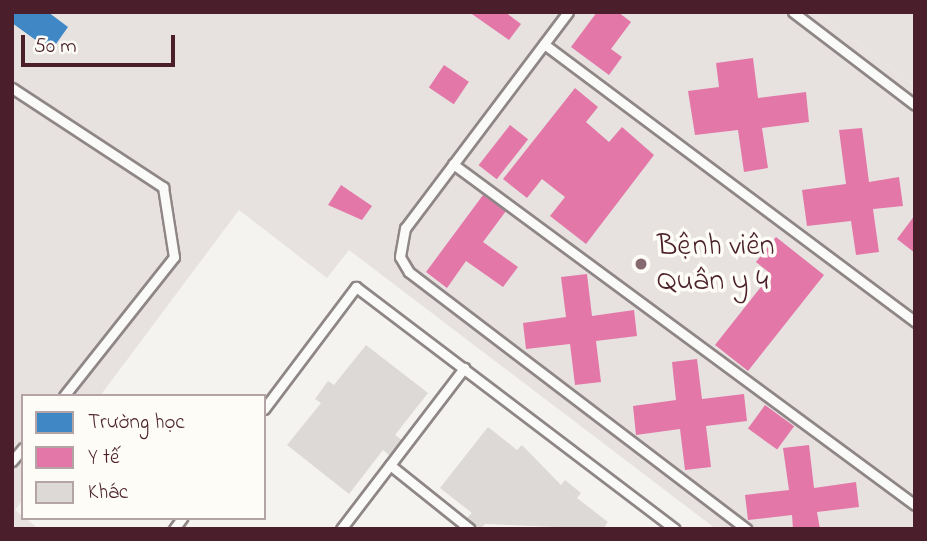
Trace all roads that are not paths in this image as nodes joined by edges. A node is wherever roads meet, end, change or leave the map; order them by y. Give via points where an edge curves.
1 (568, 12) edge
2 (793, 12) edge
3 (544, 44) junction
4 (12, 88) edge
5 (915, 105) edge
6 (453, 164) junction
7 (915, 322) edge
8 (464, 368) junction
9 (66, 394) edge
10 (266, 406) edge
11 (390, 465) junction
12 (915, 505) edge
13 (341, 529) edge
14 (470, 529) edge
15 (675, 529) edge
16 (746, 529) edge

1 - 3 lane
2 - 5 lane
3 - 6 lane
3 - 7 lane
4 - 9 lane via 163,187 174,257
6 - 12 lane
6 - 16 lane via 402,235 400,257 409,272
8 - 10 lane via 356,287
8 - 11 lane
8 - 15 lane
11 - 13 lane
11 - 14 lane

